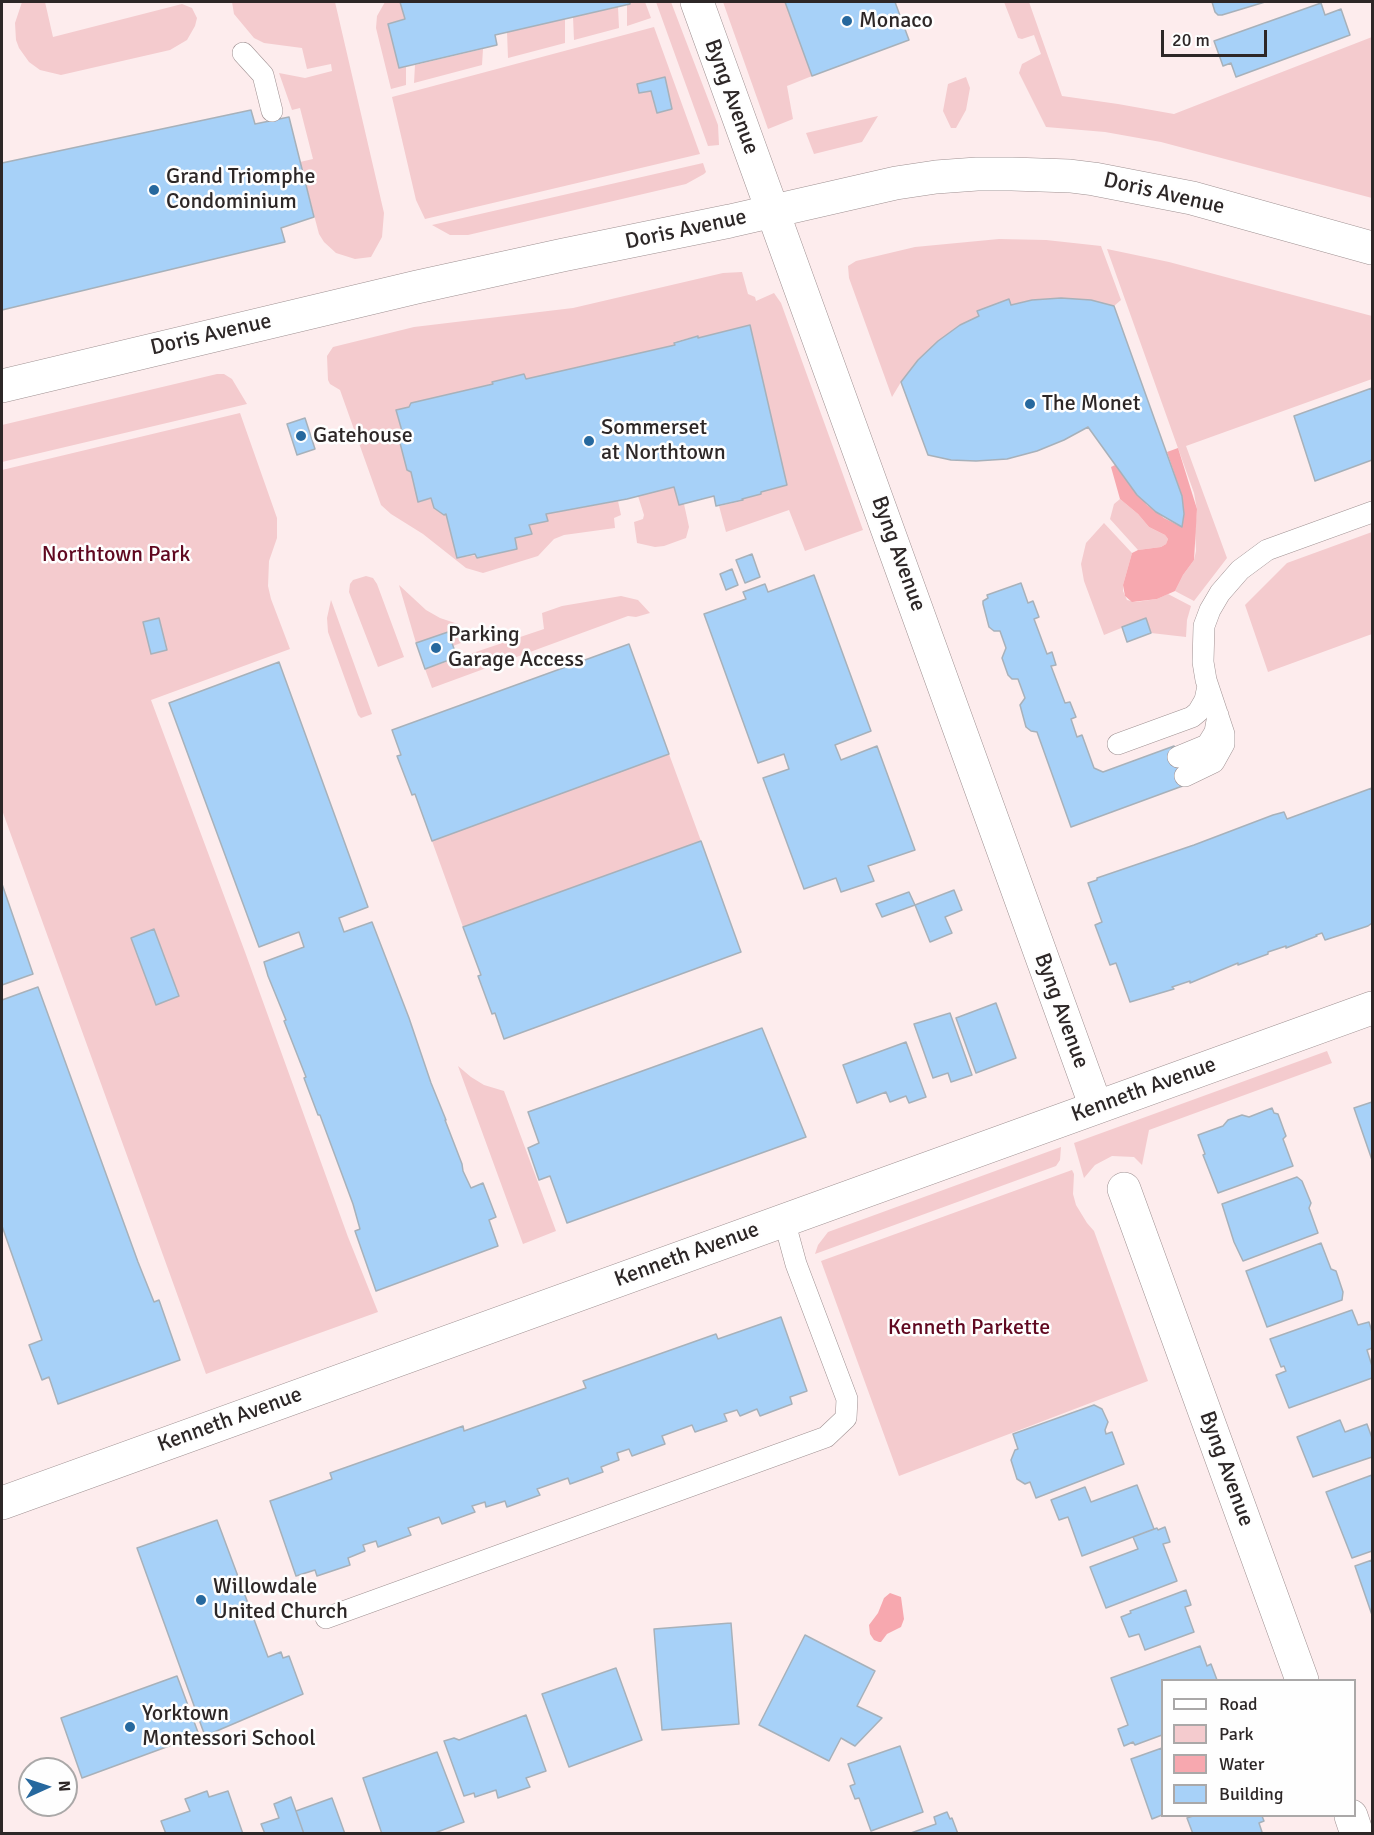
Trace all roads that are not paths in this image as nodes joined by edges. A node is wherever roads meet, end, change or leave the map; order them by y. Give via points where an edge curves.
1 (697, 2) edge
2 (243, 53) dead end
3 (272, 111) dead end
4 (772, 212) junction
5 (1372, 248) edge
6 (2, 386) edge
7 (1372, 512) edge
8 (1208, 686) junction
9 (1118, 744) dead end
10 (1181, 766) dead end
11 (1372, 1008) edge
12 (1096, 1107) junction
13 (1124, 1189) dead end
14 (784, 1220) junction
15 (2, 1503) edge
16 (326, 1618) dead end
17 (1302, 1679) edge
18 (1352, 1817) edge
19 (1358, 1833) edge

1 - 4 street, Byng Avenue
2 - 3 lane via 263,75
4 - 5 street, Doris Avenue via 936,177 1071,176 1192,198
4 - 6 street, Doris Avenue via 417,286
4 - 12 street, Byng Avenue
7 - 8 lane via 1267,550 1235,575 1214,602 1204,626 1203,662
8 - 9 lane via 1205,700 1192,717
8 - 10 lane via 1218,714 1215,732 1207,745
11 - 12 street, Kenneth Avenue
12 - 14 street, Kenneth Avenue
13 - 17 street, Byng Avenue
14 - 15 street, Kenneth Avenue
14 - 16 lane via 796,1264 847,1399 846,1418 826,1437
18 - 19 street

